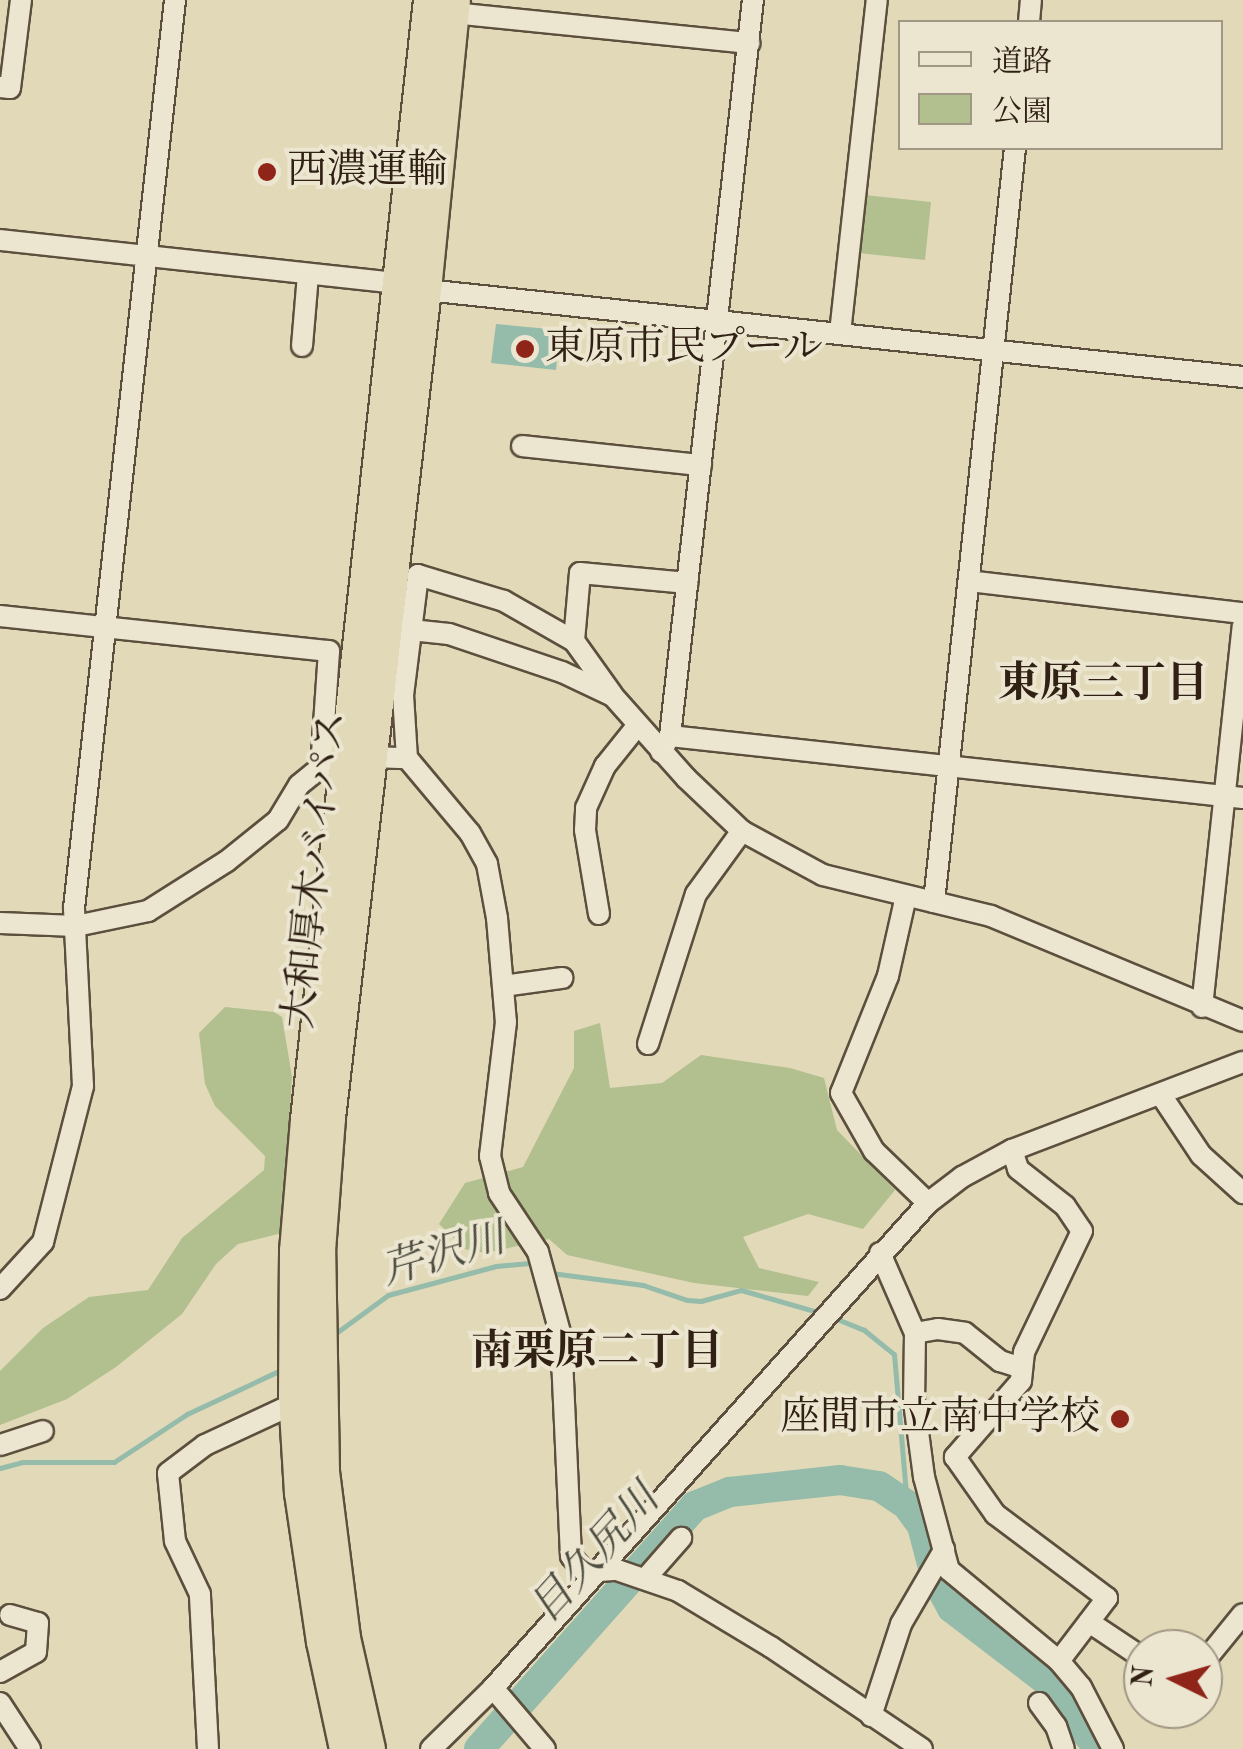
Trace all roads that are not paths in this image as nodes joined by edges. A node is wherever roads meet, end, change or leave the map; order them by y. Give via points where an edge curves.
1 (21, 0) edge
2 (175, 0) edge
3 (753, 0) edge
4 (877, 0) edge
5 (446, 4) edge
6 (749, 43) junction
7 (0, 88) edge
8 (1015, 150) edge
9 (0, 240) edge
10 (145, 256) junction
11 (308, 274) junction
12 (412, 287) junction
13 (716, 320) junction
14 (840, 333) junction
15 (302, 346) dead end
16 (994, 350) junction
17 (1243, 378) edge
18 (522, 446) dead end
19 (701, 465) junction
20 (968, 581) junction
21 (688, 583) junction
22 (1243, 613) edge
23 (0, 616) edge
24 (1243, 626) edge
25 (104, 627) junction
26 (411, 630) junction
27 (574, 641) junction
28 (613, 696) junction
29 (637, 726) junction
30 (666, 744) junction
31 (407, 758) junction
32 (345, 762) junction
33 (948, 765) junction
34 (1235, 797) edge
35 (742, 831) junction
36 (906, 896) junction
37 (934, 902) junction
38 (599, 914) dead end
39 (0, 923) edge
40 (76, 926) junction
41 (562, 978) dead end
42 (503, 986) junction
43 (1202, 1006) junction
44 (1243, 1021) edge
45 (648, 1044) dead end
46 (1243, 1062) edge
47 (1161, 1094) junction
48 (318, 1119) junction
49 (1012, 1150) junction
50 (1243, 1192) edge
51 (928, 1203) junction
52 (880, 1253) junction
53 (0, 1289) edge
54 (916, 1333) junction
55 (1022, 1368) junction
56 (287, 1407) dead end
57 (43, 1431) dead end
58 (0, 1446) edge
59 (681, 1538) dead end
60 (942, 1554) junction
61 (607, 1570) junction
62 (643, 1578) junction
63 (1243, 1614) edge
64 (10, 1615) dead end
65 (1089, 1622) junction
66 (1223, 1638) edge
67 (1123, 1645) edge
68 (1060, 1661) junction
69 (0, 1672) edge
70 (498, 1693) junction
71 (0, 1704) edge
72 (1039, 1704) dead end
73 (870, 1716) junction
74 (30, 1749) edge
75 (208, 1749) edge
76 (345, 1749) edge
77 (370, 1749) edge
78 (431, 1749) edge
79 (545, 1749) edge
80 (922, 1749) edge
81 (1064, 1749) edge
82 (1113, 1749) edge

1 - 7 street via 10,88
2 - 10 street
3 - 6 street
4 - 14 street
5 - 6 street
5 - 12 highway, 大和厚木バイパス
6 - 13 street
8 - 16 street
9 - 10 street
10 - 11 street
10 - 25 street
11 - 12 street
11 - 15 street
12 - 13 street
12 - 32 highway, 大和厚木バイパス
13 - 14 street
13 - 19 street
14 - 16 street
16 - 17 street
16 - 20 street
18 - 19 street
19 - 21 street
20 - 22 street
20 - 33 street
21 - 27 street via 580,573
21 - 30 street
23 - 25 street
24 - 34 street
25 - 32 street via 330,651
25 - 40 street
26 - 27 street via 418,575 504,601
26 - 28 street via 449,634
26 - 31 street via 403,695
27 - 28 street
28 - 29 street
29 - 30 street
29 - 38 street via 605,766 586,808
30 - 33 street
30 - 35 street
31 - 32 street
31 - 42 street via 470,833 487,864
32 - 40 street via 299,785 278,820 148,911
32 - 48 highway, 大和厚木バイパス
33 - 34 street
33 - 37 street
34 - 43 street
35 - 36 street via 823,874
35 - 45 street via 696,894
36 - 37 street
36 - 51 street via 888,976 841,1093 874,1151
37 - 43 street via 1020,927
39 - 40 street
40 - 53 street via 79,1107 43,1242
41 - 42 street
42 - 61 street via 504,1056 490,1156 499,1192 542,1262 561,1336 571,1556 577,1568
43 - 44 street
46 - 47 street
47 - 49 street
47 - 50 street via 1201,1154
48 - 76 highway, 大和厚木バイパス via 293,1317 300,1493
48 - 77 highway, 大和厚木バイパス via 323,1452 345,1638
49 - 51 street
49 - 55 street via 1018,1169 1066,1206 1082,1231
51 - 52 street
52 - 54 street
52 - 61 street
54 - 55 street via 965,1333 1000,1361
54 - 60 street via 914,1402
55 - 65 street via 1021,1381 955,1457 995,1514 1106,1598
56 - 75 street via 205,1445 168,1473 174,1541 200,1594
57 - 58 street
59 - 62 street
60 - 68 street via 954,1578
60 - 73 street via 894,1639
61 - 62 street
61 - 70 street
62 - 73 street via 678,1591 771,1647
63 - 66 street
64 - 69 street via 38,1623 36,1652
65 - 67 street
65 - 68 street
68 - 82 street
70 - 78 street
70 - 79 street
71 - 74 street
72 - 81 street
73 - 80 street

